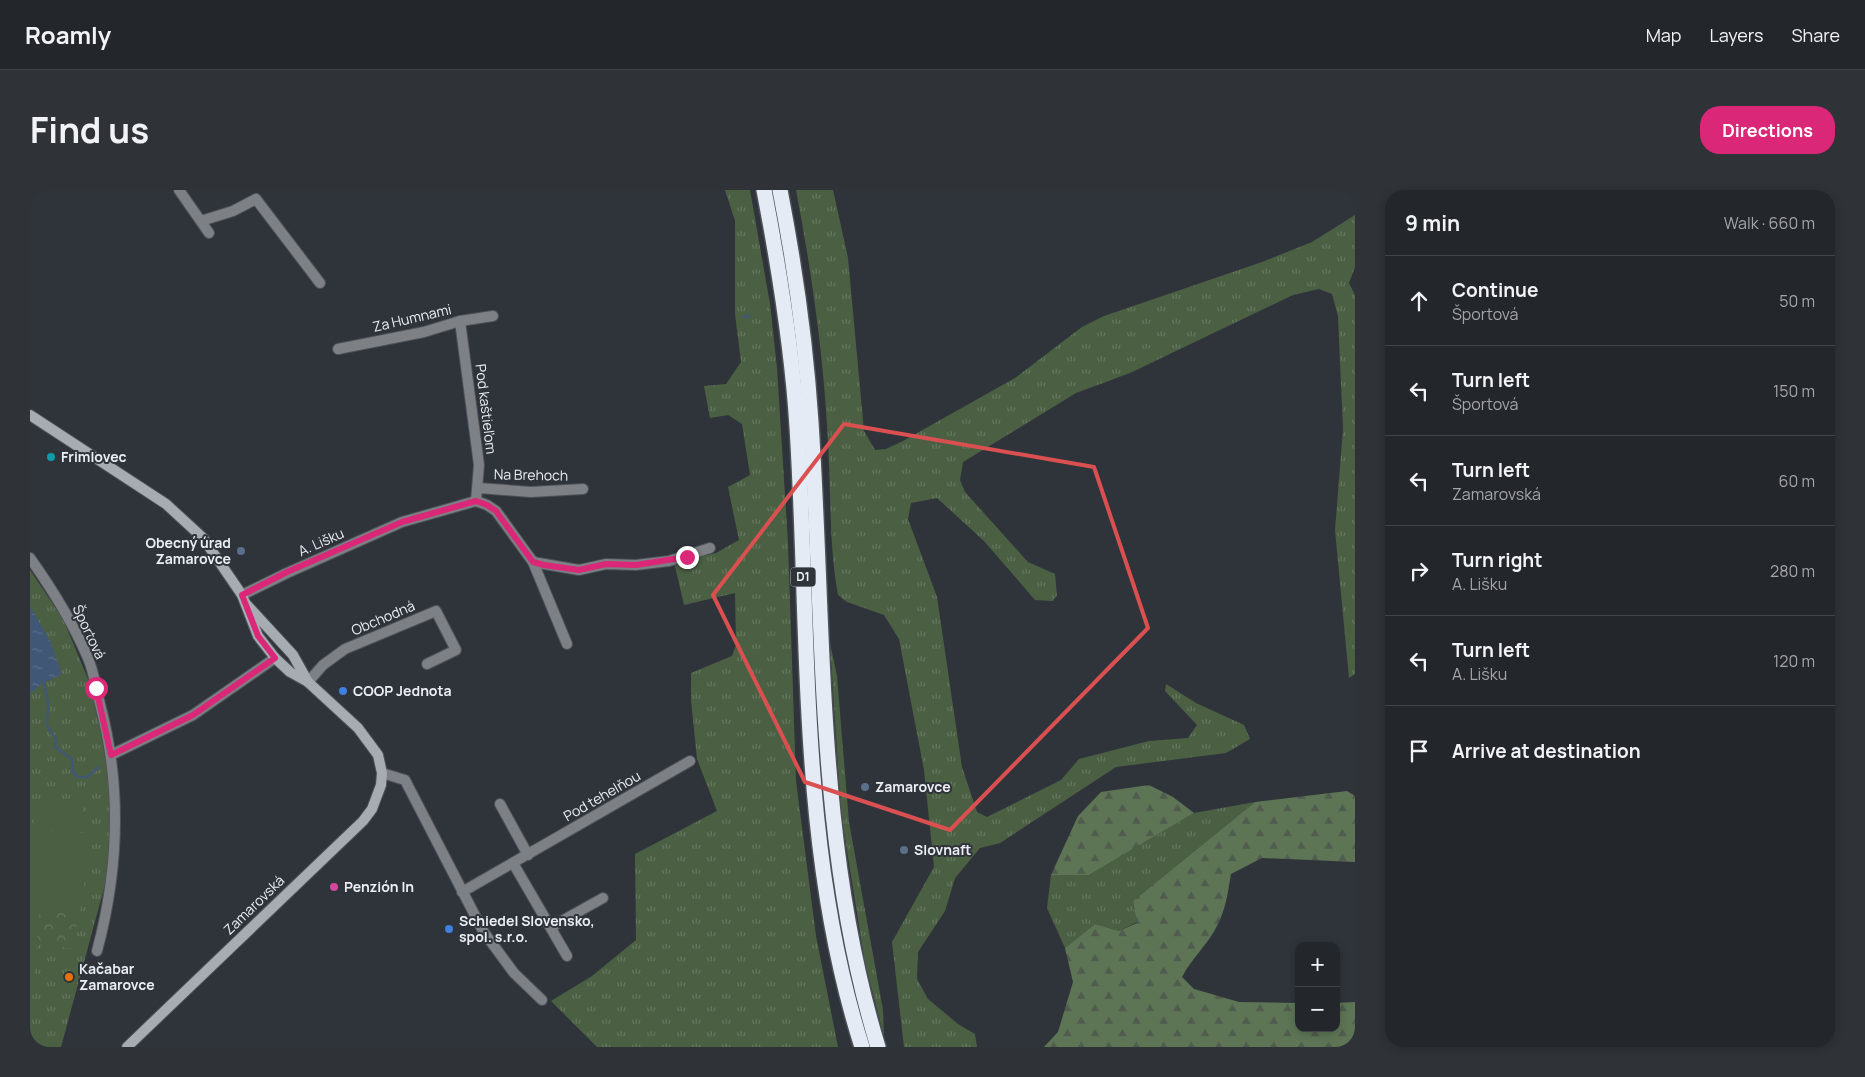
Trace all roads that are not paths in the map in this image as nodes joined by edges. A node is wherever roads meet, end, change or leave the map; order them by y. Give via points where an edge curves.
1 (179, 190) edge
2 (764, 190) edge
3 (780, 190) edge
4 (201, 221) junction
5 (209, 233) dead end
6 (320, 283) dead end
7 (493, 316) dead end
8 (460, 321) junction
9 (338, 349) dead end
10 (30, 415) edge
11 (479, 488) junction
12 (583, 489) dead end
13 (476, 501) junction
14 (710, 548) dead end
15 (30, 558) edge
16 (533, 562) junction
17 (244, 599) junction
18 (567, 644) dead end
19 (275, 658) junction
20 (426, 664) dead end
21 (308, 682) junction
22 (111, 755) junction
23 (690, 761) dead end
24 (382, 773) junction
25 (500, 804) dead end
26 (528, 855) junction
27 (513, 862) junction
28 (462, 892) junction
29 (603, 898) dead end
30 (551, 927) junction
31 (97, 951) dead end
32 (567, 956) dead end
33 (542, 1000) dead end
34 (127, 1047) edge
35 (862, 1047) edge
36 (878, 1047) edge

1 - 4 street
2 - 35 highway, D1 via 788,333 796,425 806,677 819,840 840,965
3 - 36 highway, D1 via 803,332 810,404 825,741 836,856 852,947
4 - 5 street
4 - 6 street via 233,211 256,199
7 - 8 street, Za Humnami
8 - 9 street, Za Humnami via 424,332
8 - 11 street, Pod kaštieľom via 479,465
10 - 17 main road, Zamarovská via 186,520 204,538
11 - 12 street, Na Brehoch via 531,492
11 - 13 street, Pod kaštieľom
13 - 16 street via 496,511
13 - 17 street, A. Lišku via 402,522 287,572
14 - 16 street via 669,561 606,564 579,570
15 - 22 street, Športová via 51,588 87,657
16 - 18 street
17 - 19 main road, Zamarovská via 258,636
17 - 21 main road, Zamarovská via 293,655
19 - 21 main road, Zamarovská
19 - 22 street via 193,715
20 - 21 street, Obchodná via 456,650 436,610 345,649 323,665
21 - 24 main road, Zamarovská via 367,738 378,755
22 - 31 street, Športová via 116,787 116,847
23 - 26 street, Pod tehelňou
24 - 28 street via 405,780
24 - 34 main road, Zamarovská via 378,797 363,820
25 - 26 street
26 - 27 street, Pod tehelňou
27 - 28 street, Pod tehelňou
27 - 30 street
28 - 33 street via 497,952
29 - 30 street
30 - 32 street

